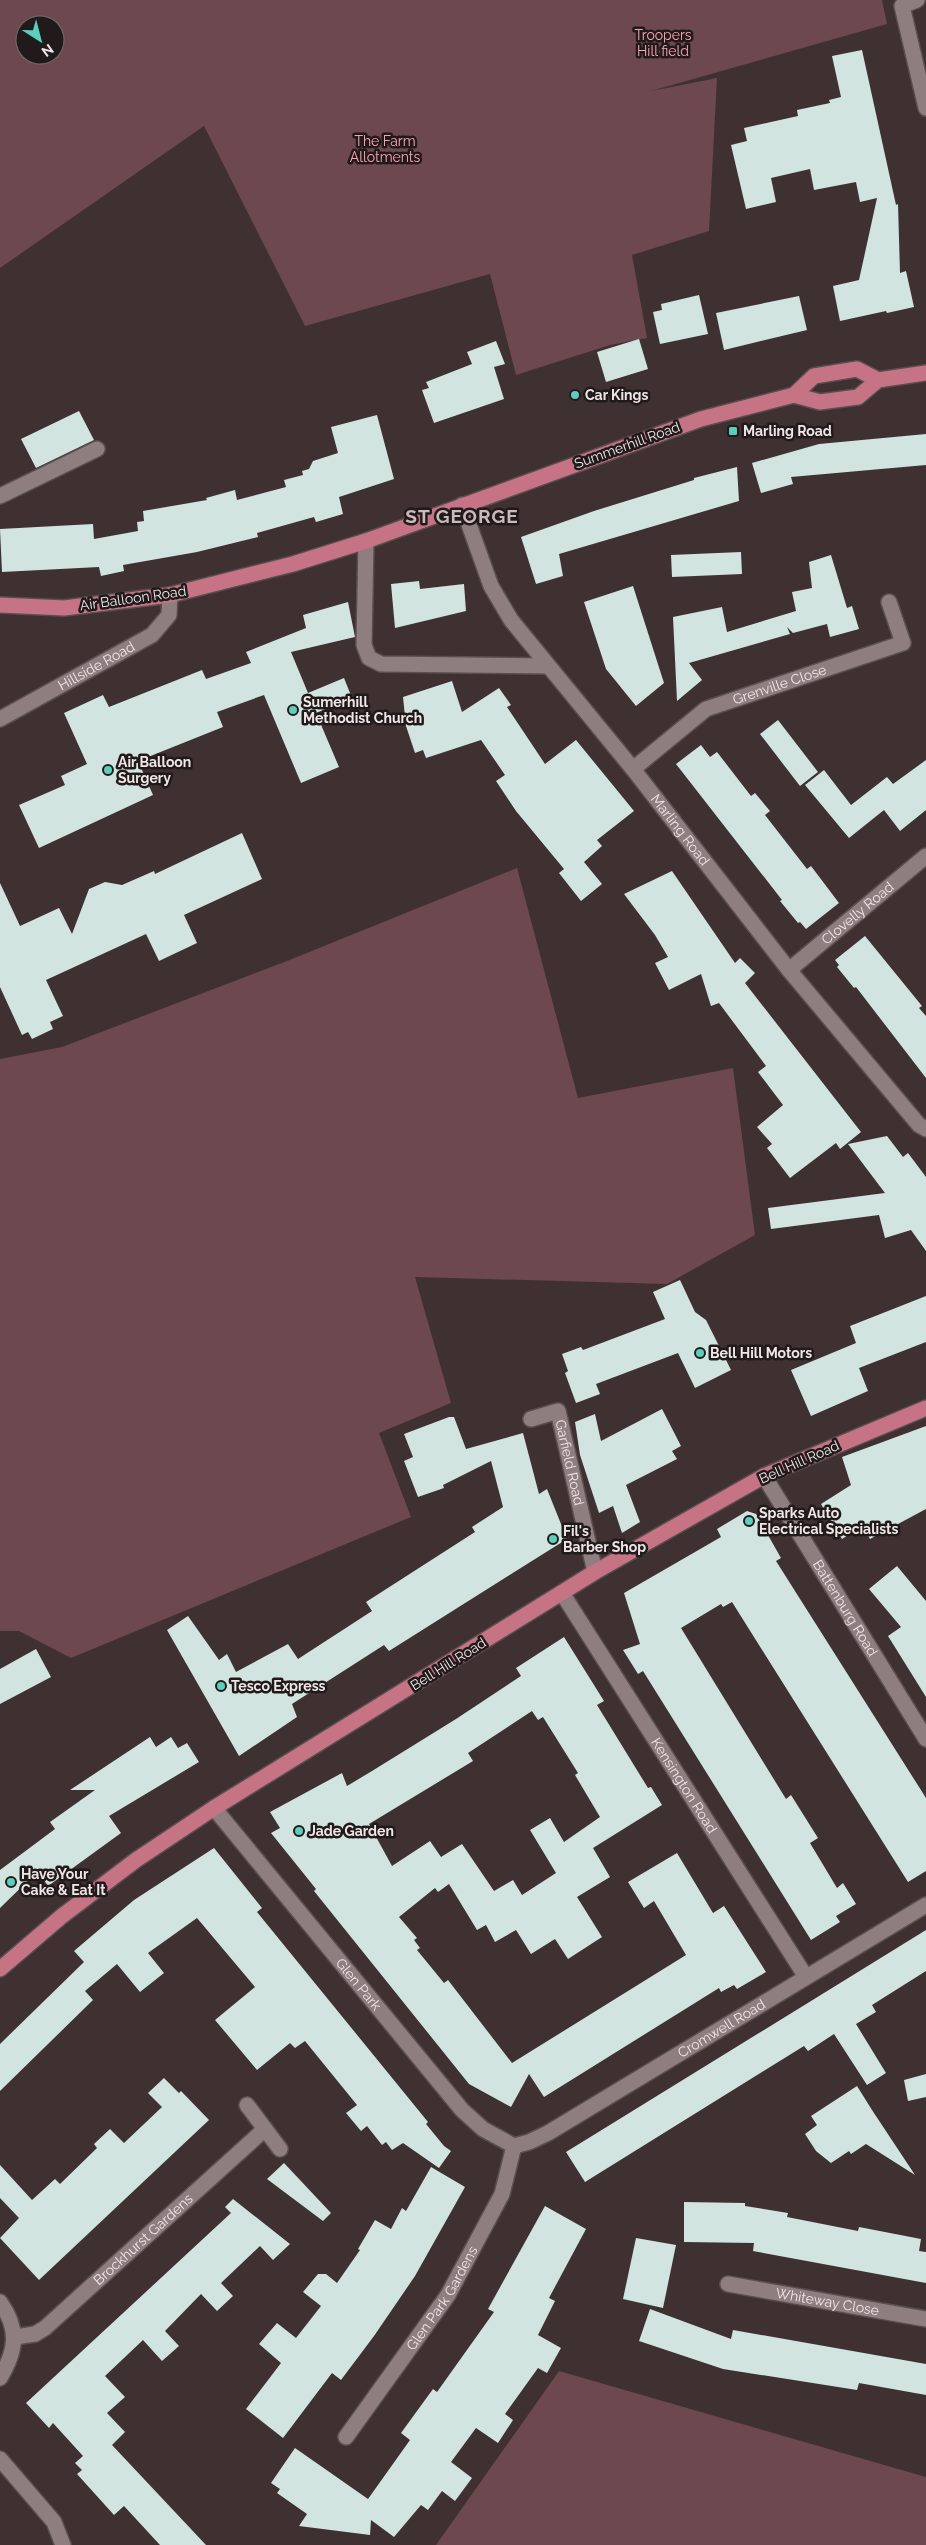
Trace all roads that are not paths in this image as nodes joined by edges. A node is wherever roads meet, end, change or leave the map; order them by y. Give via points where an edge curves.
1 (917, 0) edge
2 (926, 108) edge
3 (926, 373) edge
4 (878, 380) junction
5 (794, 395) junction
6 (97, 449) dead end
7 (0, 496) edge
8 (462, 505) junction
9 (366, 541) junction
10 (293, 564) joint
11 (170, 595) junction
12 (889, 602) dead end
13 (0, 604) edge
14 (548, 666) junction
15 (0, 719) edge
16 (633, 769) junction
17 (926, 856) edge
18 (789, 970) junction
19 (926, 1129) edge
20 (926, 1408) edge
21 (531, 1419) dead end
22 (764, 1476) junction
23 (595, 1572) junction
24 (562, 1593) junction
25 (926, 1739) edge
26 (214, 1808) junction
27 (926, 1905) edge
28 (0, 1969) edge
29 (806, 1977) junction
30 (247, 2105) dead end
31 (265, 2129) junction
32 (514, 2146) junction
33 (280, 2149) dead end
34 (728, 2284) dead end
35 (0, 2302) edge
36 (926, 2319) edge
37 (15, 2338) junction
38 (0, 2378) edge
39 (346, 2437) dead end
40 (0, 2459) edge
41 (63, 2545) edge

1 - 2 street via 902,6
3 - 4 main road
4 - 5 main road, Summerhill Road via 858,397 820,402
4 - 5 main road, Summerhill Road via 857,369 814,376
5 - 8 main road, Summerhill Road via 701,419
6 - 7 street
8 - 9 main road, Summerhill Road
8 - 14 street via 491,586 511,620
9 - 10 main road, Summerhill Road
9 - 14 street via 364,645 369,658 381,664
10 - 11 main road, Air Balloon Road
11 - 13 main road, Air Balloon Road via 64,608
11 - 15 street, Hillside Road via 169,615 152,636
12 - 16 street, Grenville Close via 903,643 706,709
14 - 16 street, Marling Road
16 - 18 street, Marling Road
17 - 18 street, Clovelly Road
18 - 19 street, Marling Road via 919,1125
20 - 22 main road, Bell Hill Road
21 - 23 street, Garfield Road via 558,1411
22 - 23 main road, Bell Hill Road
22 - 25 street, Battenburg Road
23 - 24 main road, Bell Hill Road
24 - 26 main road, Bell Hill Road
24 - 29 street, Kensington Road
26 - 28 main road, Bell Hill Road via 136,1860 62,1916
26 - 32 street, Glen Park via 462,2110 483,2129
27 - 29 street, Cromwell Road
29 - 32 street, Cromwell Road via 548,2133
30 - 31 street
31 - 33 street
31 - 37 street, Brockhurst Gardens via 45,2328 35,2334
32 - 39 street, Glen Park Gardens via 502,2194 448,2295
34 - 36 street, Whiteway Close
35 - 37 street
37 - 38 street via 12,2356
40 - 41 street via 54,2522

